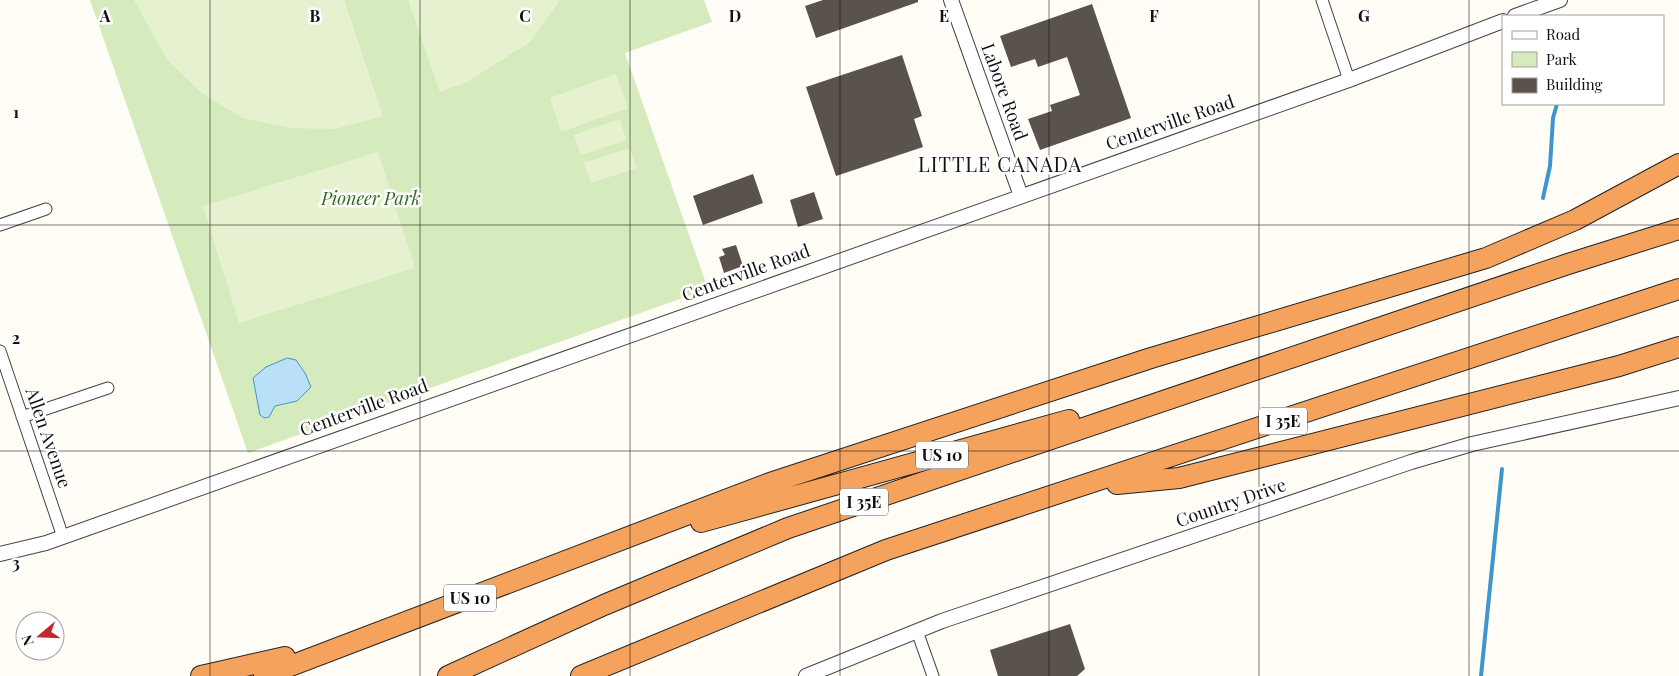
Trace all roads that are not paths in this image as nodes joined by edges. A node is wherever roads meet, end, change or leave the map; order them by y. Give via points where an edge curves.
1 (951, 0) edge
2 (1322, 0) edge
3 (1560, 0) edge
4 (1518, 15) edge
5 (1502, 21) edge
6 (1349, 80) junction
7 (1679, 164) edge
8 (1021, 196) junction
9 (46, 209) dead end
10 (0, 225) edge
11 (1679, 229) edge
12 (1679, 289) edge
13 (1679, 347) edge
14 (0, 351) edge
15 (1292, 358) junction
16 (108, 388) dead end
17 (1679, 398) edge
18 (22, 417) junction
19 (1080, 488) junction
20 (63, 537) junction
21 (592, 552) junction
22 (0, 554) edge
23 (917, 631) junction
24 (348, 643) junction
25 (201, 676) edge
26 (264, 676) edge
27 (448, 676) edge
28 (581, 676) edge
29 (806, 676) edge
30 (933, 676) edge

1 - 8 street, Labore Road
2 - 6 street
3 - 4 street
5 - 6 street, Centerville Road
6 - 8 street, Centerville Road
7 - 21 highway via 1575,220 1486,258 1151,358 878,447 770,483
8 - 20 street, Centerville Road
9 - 10 street
11 - 15 highway, I 35E
12 - 19 highway, I 35E
13 - 19 highway via 1179,478
14 - 18 street, Allen Avenue
15 - 21 highway, US 10
15 - 27 highway, I 35E via 788,528 604,605
16 - 18 street
17 - 23 street, Country Drive via 1472,444 1420,459
18 - 20 street, Allen Avenue
19 - 28 highway, I 35E via 886,550
20 - 22 street, Centerville Road
21 - 24 highway, US 10
23 - 29 street, Country Drive
23 - 30 street
24 - 25 highway
24 - 26 highway, US 10

